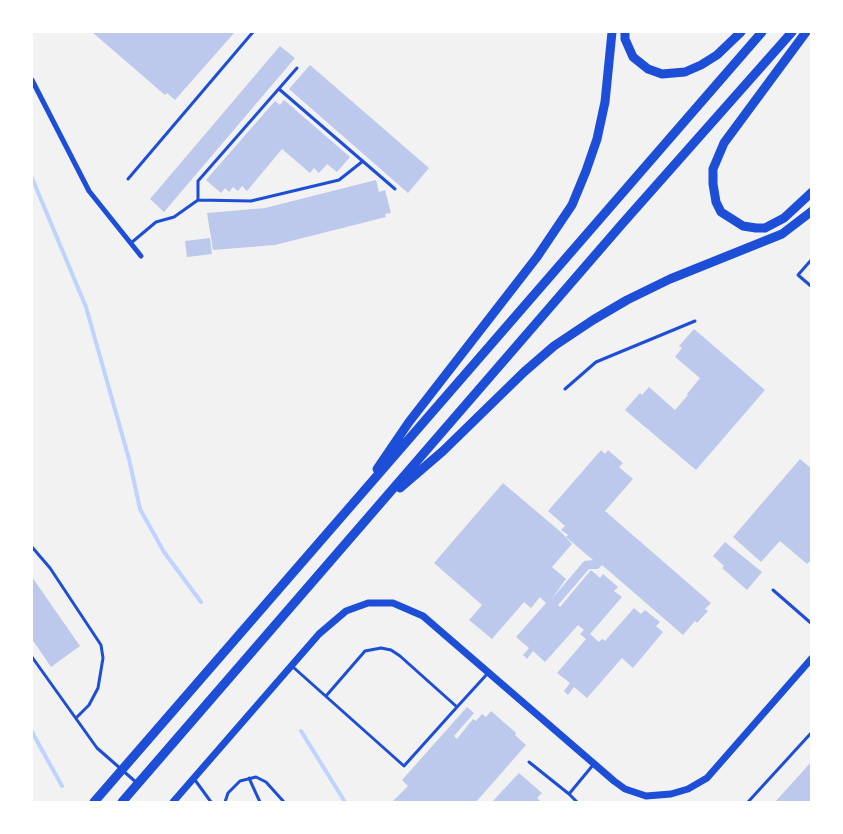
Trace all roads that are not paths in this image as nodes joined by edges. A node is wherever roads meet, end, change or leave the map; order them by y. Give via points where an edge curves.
1 (253, 32) edge
2 (612, 32) edge
3 (625, 32) edge
4 (741, 32) edge
5 (762, 32) edge
6 (792, 32) edge
7 (806, 32) edge
8 (297, 68) dead end
9 (32, 80) edge
10 (279, 89) junction
11 (363, 161) junction
12 (128, 179) dead end
13 (394, 189) dead end
14 (812, 192) edge
15 (198, 200) junction
16 (812, 211) edge
17 (131, 243) junction
18 (141, 256) dead end
19 (812, 259) edge
20 (812, 287) edge
21 (695, 321) dead end
22 (565, 389) dead end
23 (350, 507) junction
24 (378, 507) junction
25 (32, 547) edge
26 (773, 590) dead end
27 (812, 624) edge
28 (32, 657) edge
29 (812, 658) edge
30 (292, 666) junction
31 (488, 672) junction
32 (326, 696) junction
33 (456, 707) junction
34 (76, 718) junction
35 (812, 732) edge
36 (529, 762) dead end
37 (594, 764) junction
38 (122, 770) junction
39 (194, 778) junction
40 (249, 778) junction
41 (138, 784) junction
42 (569, 794) junction
43 (671, 798) edge
44 (94, 802) edge
45 (122, 802) edge
46 (173, 802) edge
47 (211, 802) edge
48 (225, 802) edge
49 (260, 802) edge
50 (284, 802) edge
51 (577, 802) edge
52 (748, 802) edge

1 - 12 lane
2 - 23 main road via 597,139 572,205
3 - 4 main road via 633,57 662,74 685,72 701,65
5 - 23 main road
6 - 24 main road
7 - 14 main road via 724,143 713,169 713,184 721,212 743,226 756,228 784,219
8 - 10 lane
9 - 17 street via 89,191
10 - 11 lane
10 - 15 lane via 198,181
11 - 13 lane
11 - 15 lane via 339,180 251,201
15 - 17 lane via 174,217 156,222
16 - 24 main road via 782,234 659,284 573,333 524,372 443,452
17 - 18 street
19 - 20 lane via 798,274
21 - 22 lane via 596,362
23 - 38 main road
24 - 41 main road
25 - 34 lane via 101,645 98,688
26 - 27 lane
28 - 34 lane
29 - 43 street via 707,778
30 - 31 street via 319,634 346,611 381,602 415,612
30 - 32 lane
30 - 39 street
31 - 33 lane
31 - 37 street
32 - 33 lane via 365,651 381,648 400,656
32 - 33 lane via 404,766
34 - 38 lane via 97,748
35 - 52 lane
36 - 42 lane
37 - 42 lane
37 - 43 street via 634,792
38 - 41 lane
38 - 44 main road
39 - 46 street
39 - 47 lane
40 - 48 lane via 240,781
40 - 49 lane
40 - 50 lane via 266,782
41 - 45 main road
42 - 51 lane

